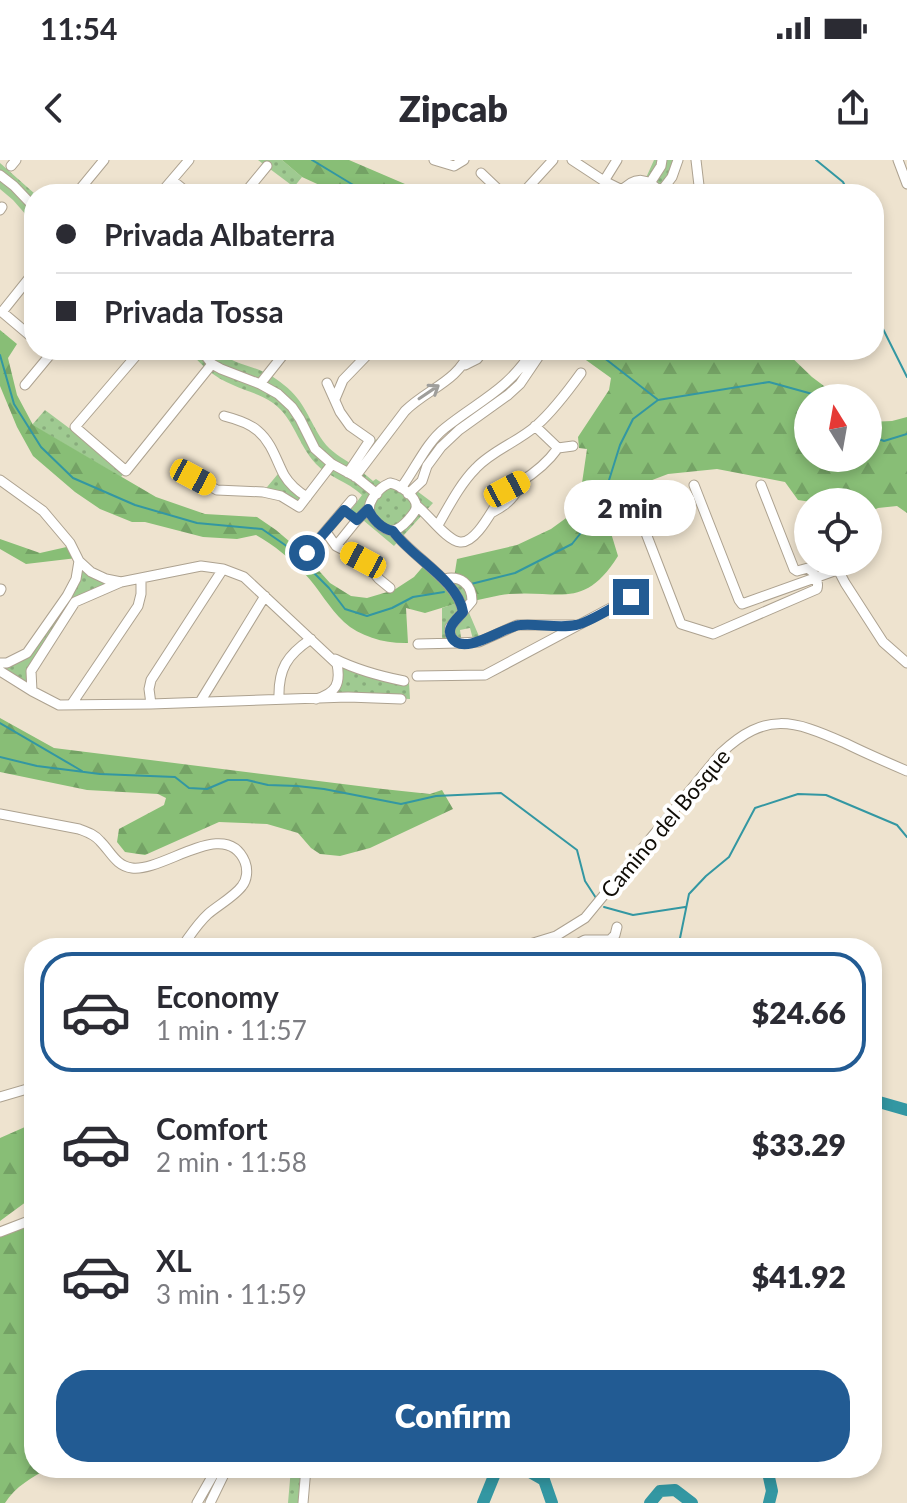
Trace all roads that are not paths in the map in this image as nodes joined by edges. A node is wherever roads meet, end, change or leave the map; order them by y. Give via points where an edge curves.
1 (104, 160) edge
2 (189, 160) edge
3 (434, 160) edge
4 (464, 160) edge
5 (553, 160) edge
6 (572, 160) edge
7 (617, 160) edge
8 (662, 160) edge
9 (678, 160) edge
10 (696, 160) edge
11 (898, 160) edge
12 (267, 166) dead end
13 (481, 173) dead end
14 (0, 175) edge
15 (172, 180) junction
16 (604, 181) junction
17 (651, 182) joint
18 (84, 184) edge
19 (169, 184) edge
20 (177, 184) edge
21 (252, 184) edge
22 (493, 184) edge
23 (531, 184) edge
24 (609, 184) edge
25 (629, 184) edge
26 (667, 184) edge
27 (699, 184) edge
28 (907, 184) edge
29 (24, 196) edge
30 (24, 284) edge
31 (24, 331) edge
32 (44, 360) edge
33 (132, 360) edge
34 (209, 360) edge
35 (279, 360) edge
36 (362, 360) edge
37 (467, 360) edge
38 (475, 360) edge
39 (527, 360) edge
40 (536, 360) edge
41 (212, 364) junction
42 (465, 365) junction
43 (581, 373) dead end
44 (327, 383) dead end
45 (260, 384) junction
46 (25, 385) dead end
47 (335, 399) junction
48 (224, 416) dead end
49 (535, 426) junction
50 (389, 435) junction
51 (370, 438) junction
52 (573, 446) dead end
53 (558, 448) junction
54 (332, 464) junction
55 (423, 464) junction
56 (181, 466) dead end
57 (351, 475) junction
58 (0, 480) edge
59 (694, 485) dead end
60 (761, 485) dead end
61 (406, 488) junction
62 (296, 490) junction
63 (377, 494) junction
64 (307, 497) junction
65 (289, 500) junction
66 (352, 500) dead end
67 (417, 506) junction
68 (368, 509) junction
69 (344, 510) junction
70 (357, 520) junction
71 (642, 523) dead end
72 (438, 525) junction
73 (393, 531) junction
74 (326, 532) junction
75 (336, 546) junction
76 (307, 553) dead end
77 (79, 561) junction
78 (223, 569) junction
79 (841, 576) edge
80 (817, 577) junction
81 (141, 579) junction
82 (444, 579) junction
83 (121, 582) junction
84 (390, 588) dead end
85 (265, 596) junction
86 (631, 597) dead end
87 (463, 612) junction
88 (577, 625) junction
89 (311, 639) junction
90 (458, 643) junction
91 (418, 644) dead end
92 (329, 655) junction
93 (0, 663) edge
94 (907, 663) edge
95 (0, 671) edge
96 (417, 676) dead end
97 (404, 681) dead end
98 (32, 691) junction
99 (279, 699) junction
100 (316, 699) junction
101 (401, 699) dead end
102 (200, 702) junction
103 (151, 704) junction
104 (71, 705) junction
105 (907, 771) edge
106 (0, 814) edge
107 (617, 927) dead end
108 (556, 936) joint
109 (188, 938) edge
110 (550, 938) edge
111 (612, 938) edge
112 (24, 1090) edge
113 (0, 1097) edge
114 (24, 1223) edge
115 (0, 1232) edge
116 (211, 1478) edge
117 (222, 1478) edge
118 (305, 1478) edge
119 (197, 1503) edge
120 (210, 1503) edge
121 (303, 1503) edge

1 - 18 street
2 - 15 street
3 - 4 street via 454,166
5 - 23 street
6 - 16 street
7 - 16 street
8 - 17 street
9 - 26 street
10 - 27 street
11 - 28 street
12 - 21 street
13 - 22 street
14 - 29 street
15 - 19 street
15 - 20 street
16 - 24 street
17 - 25 street
30 - 31 street via 2,312
32 - 46 street
33 - 41 street via 75,427 126,471
34 - 41 street
35 - 45 street
36 - 47 street via 343,380
37 - 42 street
38 - 42 street
39 - 55 street via 504,386 436,436
40 - 55 street via 520,384
41 - 45 street
50 -> 42 street via 414,402
43 - 49 street
44 - 47 street
45 - 54 street via 292,407 315,449
47 - 51 street via 350,426
48 - 62 street via 258,431
49 - 53 street
49 - 72 street via 475,469
50 - 51 street
50 - 57 street
51 - 57 street
52 - 53 street
53 - 72 street via 550,460 507,489 471,539 455,541
54 - 57 street
54 - 64 street
55 - 61 street via 422,481
56 - 65 street via 217,490 257,491
57 - 63 street
58 - 77 street via 43,511
59 - 80 street via 742,604
60 - 80 street via 794,569 808,568
61 - 63 street via 390,483
61 - 67 street
62 - 64 street
62 - 65 street
63 - 68 street
64 - 65 street via 299,507
66 - 69 street
67 - 72 street
67 - 73 street
68 - 70 street
68 - 73 street via 371,517
69 - 70 street
69 - 74 street
70 - 75 street
71 - 80 street via 681,624 713,634 813,592
73 - 82 street
74 - 75 street
74 - 76 street
75 - 84 street via 363,560
77 - 83 street via 91,572
77 - 93 street via 67,596 27,653
78 - 81 street via 201,566
78 - 85 street via 244,577
78 - 103 street via 151,680
79 - 94 street via 883,642
81 - 83 street
81 - 104 street via 138,606
82 - 87 street
82 - 87 street via 462,580 470,589 472,601
83 - 98 street via 75,602 31,671
85 - 89 street
85 - 102 street
86 - 88 street
87 - 90 street via 450,627
88 - 90 street via 517,625 479,642
88 - 96 street via 485,675
89 - 92 street
89 - 99 street via 284,665
90 - 91 street
92 - 97 street via 376,676
92 - 100 street via 339,678 328,696
95 - 98 street
98 - 104 street via 59,705
99 - 100 street
99 - 102 street
100 - 101 street
102 - 103 street
103 - 104 street
105 - 108 street, Camino del Bosque via 802,726 774,724 751,730 721,753 585,918
106 - 109 street via 91,833 114,859 136,869 214,843 227,845 245,863 242,887 199,922
107 - 111 street
108 - 110 street, Camino del Bosque
112 - 113 street
114 - 115 street
116 - 119 street
117 - 120 street
118 - 121 street

